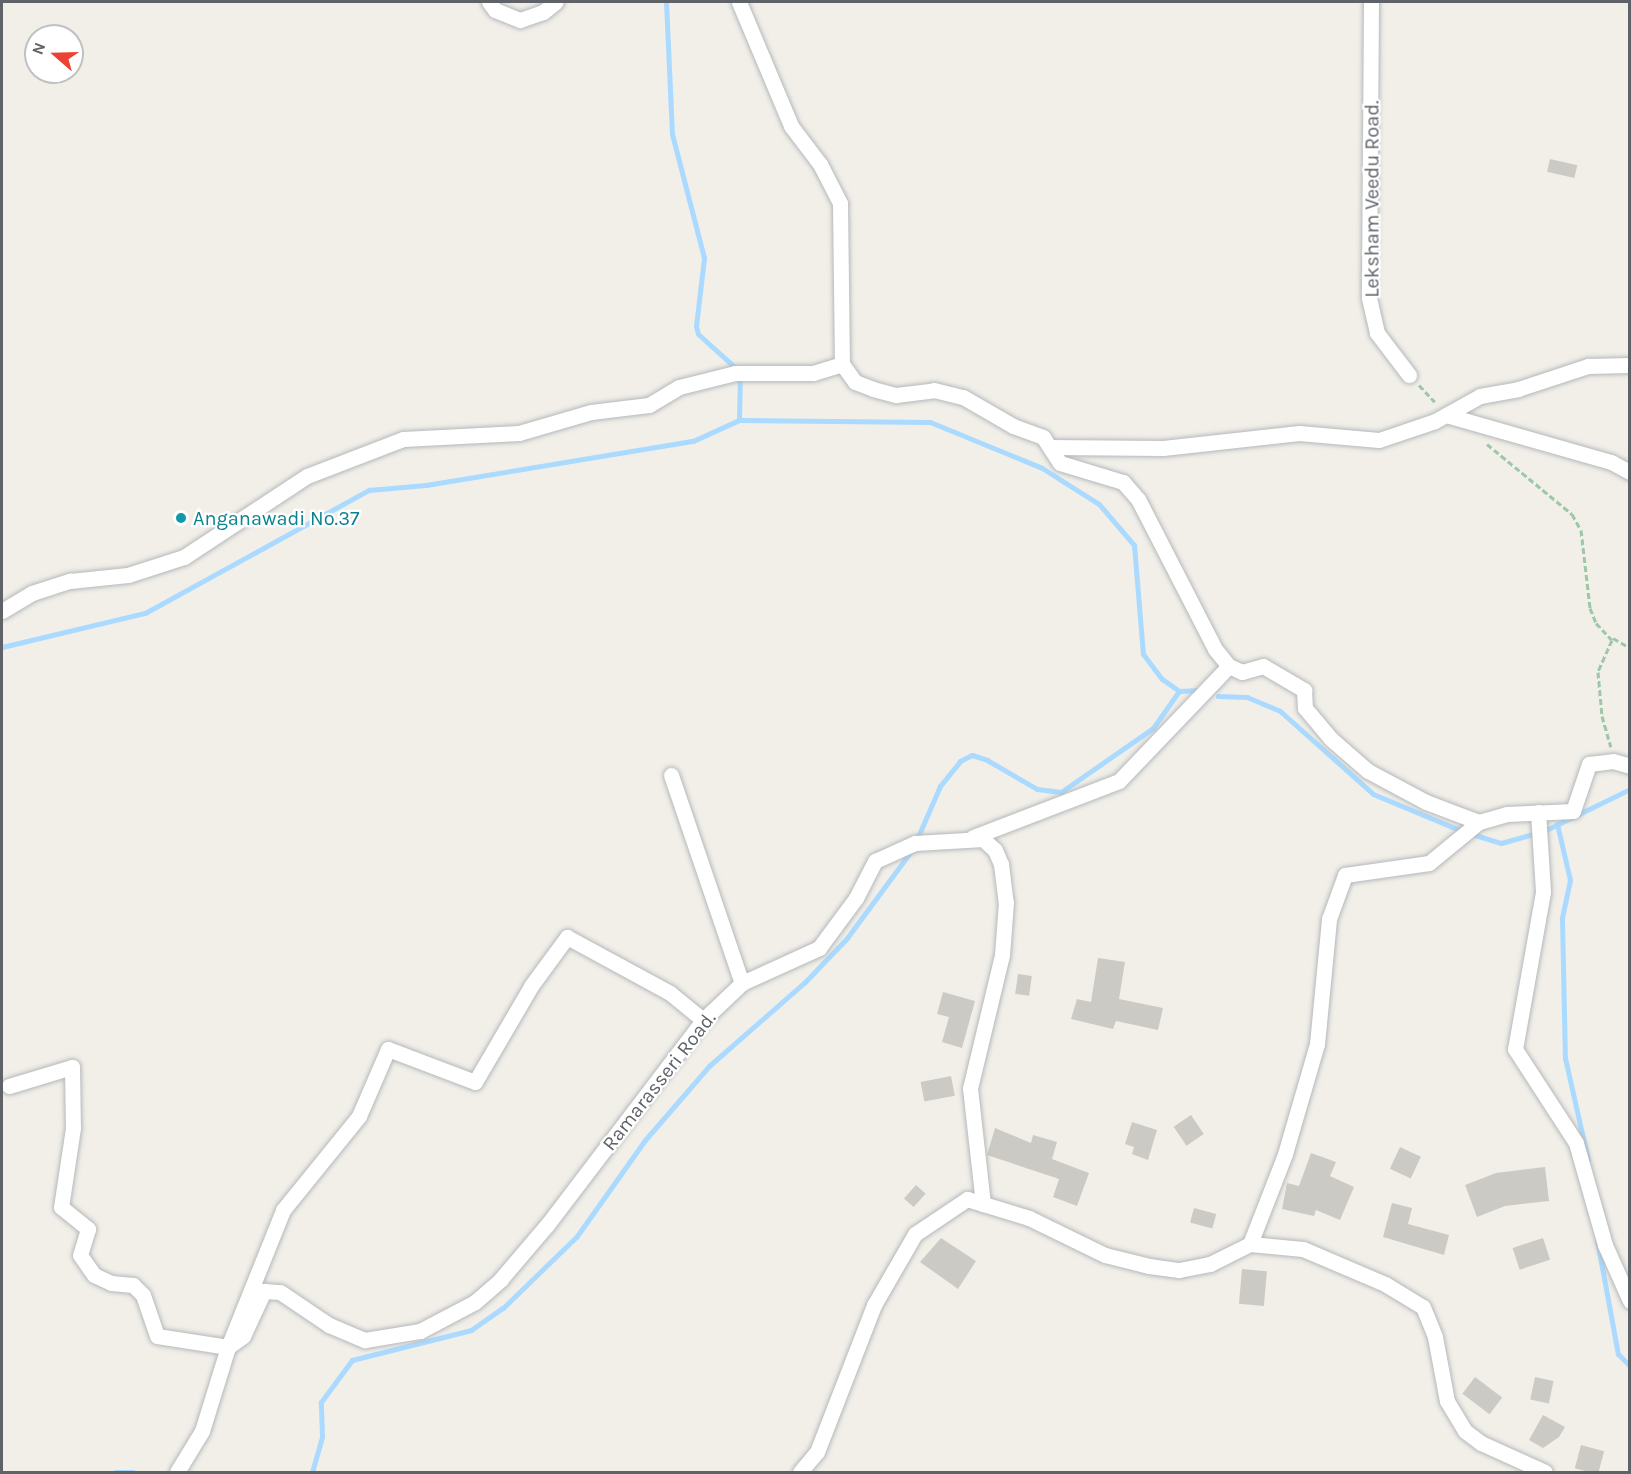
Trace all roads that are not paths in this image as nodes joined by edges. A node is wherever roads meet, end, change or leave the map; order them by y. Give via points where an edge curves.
1 (489, 2) edge
2 (556, 2) edge
3 (740, 2) edge
4 (1371, 2) edge
5 (842, 364) junction
6 (1629, 365) edge
7 (1409, 375) road end
8 (1446, 415) junction
9 (1050, 447) junction
10 (1629, 472) edge
11 (2, 611) edge
12 (1229, 666) junction
13 (1629, 766) edge
14 (671, 775) dead end
15 (1538, 812) junction
16 (1479, 822) junction
17 (973, 837) junction
18 (742, 982) junction
19 (703, 1020) junction
20 (9, 1086) dead end
21 (983, 1204) junction
22 (1250, 1244) junction
23 (1629, 1301) edge
24 (228, 1347) junction
25 (809, 1469) edge
26 (177, 1473) edge
27 (1545, 1473) edge

1 - 2 street via 495,10 520,20 543,12
3 - 5 street via 791,126 820,164 840,203
4 - 7 street, Leksham Veedu Road. via 1369,298 1377,333
5 - 9 street via 855,382 873,389 896,395 934,390 963,398 1013,426 1043,437
5 - 11 street via 813,373 740,372 679,387 649,405 591,412 519,433 408,439 307,476 183,557 128,575 70,581 32,593
6 - 8 street via 1588,366 1518,389 1480,396
8 - 9 street via 1379,440 1299,433 1163,448
8 - 10 street via 1611,462
9 - 12 street via 1060,463 1123,483 1138,499 1215,649
12 - 16 street via 1242,672 1263,666 1274,670 1304,690 1305,708 1311,716 1368,771 1452,814
12 - 17 street, Ramarasseri Road. via 1119,781
13 - 15 street via 1613,761 1589,764 1573,811
14 - 18 street
15 - 16 street
15 - 23 street via 1543,892 1515,1049 1576,1143 1605,1245
16 - 22 street via 1429,863 1346,875 1329,919 1317,1044 1285,1154
17 - 18 street, Ramarasseri Road. via 907,845 879,858 856,898 819,948
17 - 21 street via 988,844 999,856 1006,902 1002,955 970,1088
18 - 19 street, Ramarasseri Road.
19 - 24 street, Ramarasseri Road. via 547,1225 501,1279 475,1302 420,1331 365,1340 329,1324 280,1292 264,1291 243,1336
19 - 24 street via 670,993 567,937 531,986 475,1082 388,1049 359,1116 284,1210
20 - 24 street via 72,1067 73,1128 61,1207 88,1229 80,1255 94,1275 111,1283 133,1285 143,1295 157,1336
21 - 22 street via 1029,1218 1105,1255 1168,1269 1210,1264
21 - 25 street via 967,1199 915,1234 874,1305
22 - 27 street via 1303,1249 1385,1284 1423,1307 1435,1337 1447,1401 1465,1431 1481,1443
24 - 26 street via 202,1431

